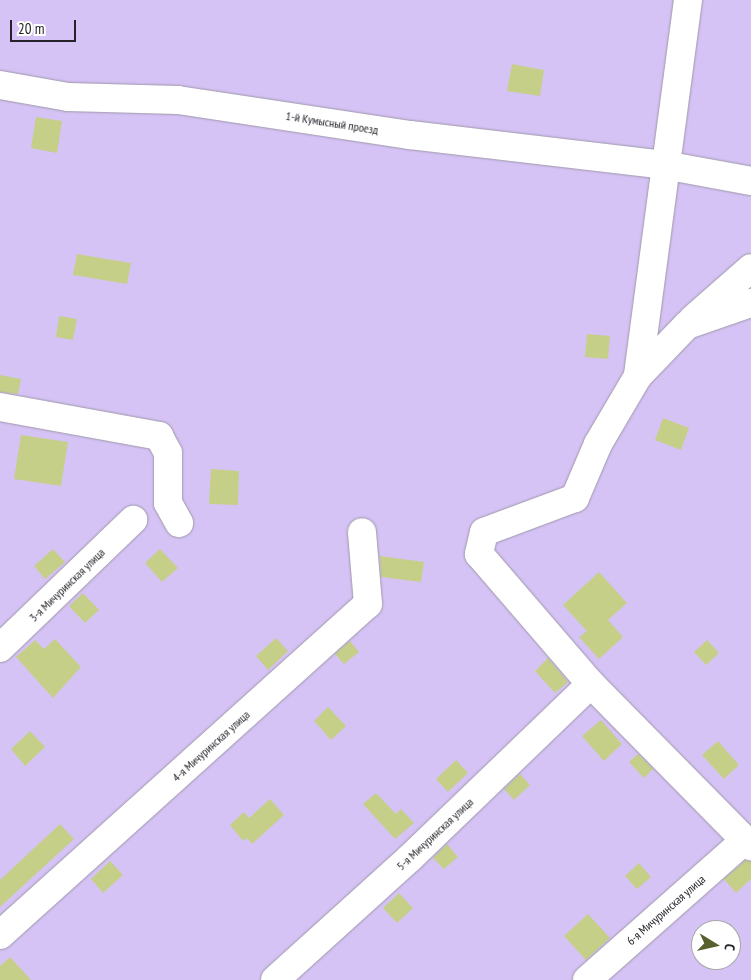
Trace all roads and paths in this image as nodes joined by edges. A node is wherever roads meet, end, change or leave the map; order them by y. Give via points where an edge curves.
1 (688, 0) edge
2 (0, 85) edge
3 (664, 165) junction
4 (751, 181) edge
5 (751, 268) edge
6 (751, 303) edge
7 (687, 325) junction
8 (638, 376) junction
9 (0, 407) edge
10 (133, 520) dead end
11 (179, 523) dead end
12 (362, 532) dead end
13 (0, 648) edge
14 (591, 684) junction
15 (748, 843) edge
16 (0, 935) edge
17 (274, 980) edge
18 (587, 980) edge

1 - 3 lane
2 - 3 lane, 1-й Кумысный проезд via 68,97 178,100 410,135
3 - 4 lane, 1-й Кумысный проезд
3 - 8 lane
5 - 7 lane
6 - 7 lane
7 - 8 lane
8 - 14 lane via 598,444 575,498 484,532 478,554
9 - 11 lane via 159,436 168,453 168,503
10 - 13 lane, 3-я Мичуринская улица
12 - 16 lane, 4-я Мичуринская улица via 368,604
14 - 15 lane
14 - 17 lane, 5-я Мичуринская улица via 410,858
15 - 18 lane, 6-я Мичуринская улица

